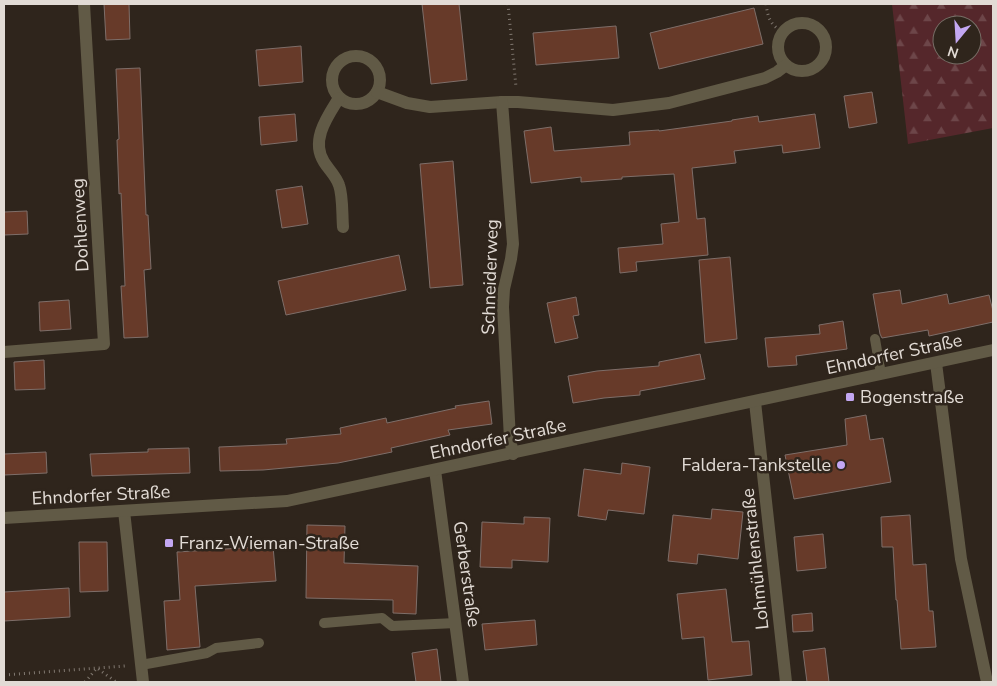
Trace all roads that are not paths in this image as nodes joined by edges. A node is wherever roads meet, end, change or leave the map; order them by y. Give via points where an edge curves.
1 (84, 4) edge
2 (786, 65) junction
3 (376, 92) junction
4 (339, 98) junction
5 (502, 102) junction
6 (343, 227) dead end
7 (875, 339) dead end
8 (993, 350) edge
9 (4, 352) edge
10 (936, 363) junction
11 (881, 374) junction
12 (755, 402) junction
13 (512, 454) junction
14 (435, 470) junction
15 (124, 511) junction
16 (4, 518) edge
17 (324, 623) dead end
18 (456, 623) junction
19 (259, 643) dead end
20 (141, 665) junction
21 (143, 682) edge
22 (464, 682) edge
23 (786, 682) edge
24 (987, 682) edge

1 - 9 street, Dohlenweg via 104,344
2 - 2 street via 801,71 810,70 823,60 826,43 819,29 805,22 789,26 782,32 778,50
2 - 5 street via 765,78 669,103 613,110
3 - 4 street via 363,103 355,104
3 - 4 street via 380,76 373,62 351,56 342,59 332,74 331,82
3 - 5 street via 430,107
4 - 6 street via 320,133 319,145 320,154 339,185
5 - 13 street, Schneiderweg via 513,244 503,307
7 - 11 lane
8 - 10 street, Ehndorfer Straße
10 - 11 street, Ehndorfer Straße
10 - 24 street via 961,559
11 - 12 street, Ehndorfer Straße
12 - 13 street, Ehndorfer Straße
12 - 23 street, Lohmühlenstraße
13 - 14 street, Ehndorfer Straße
14 - 15 street, Ehndorfer Straße via 287,502
14 - 18 street, Gerberstraße
15 - 16 street, Ehndorfer Straße
15 - 20 street
17 - 18 lane via 382,618 392,626
18 - 22 street, Gerberstraße
19 - 20 lane via 216,648 206,653
20 - 21 street

